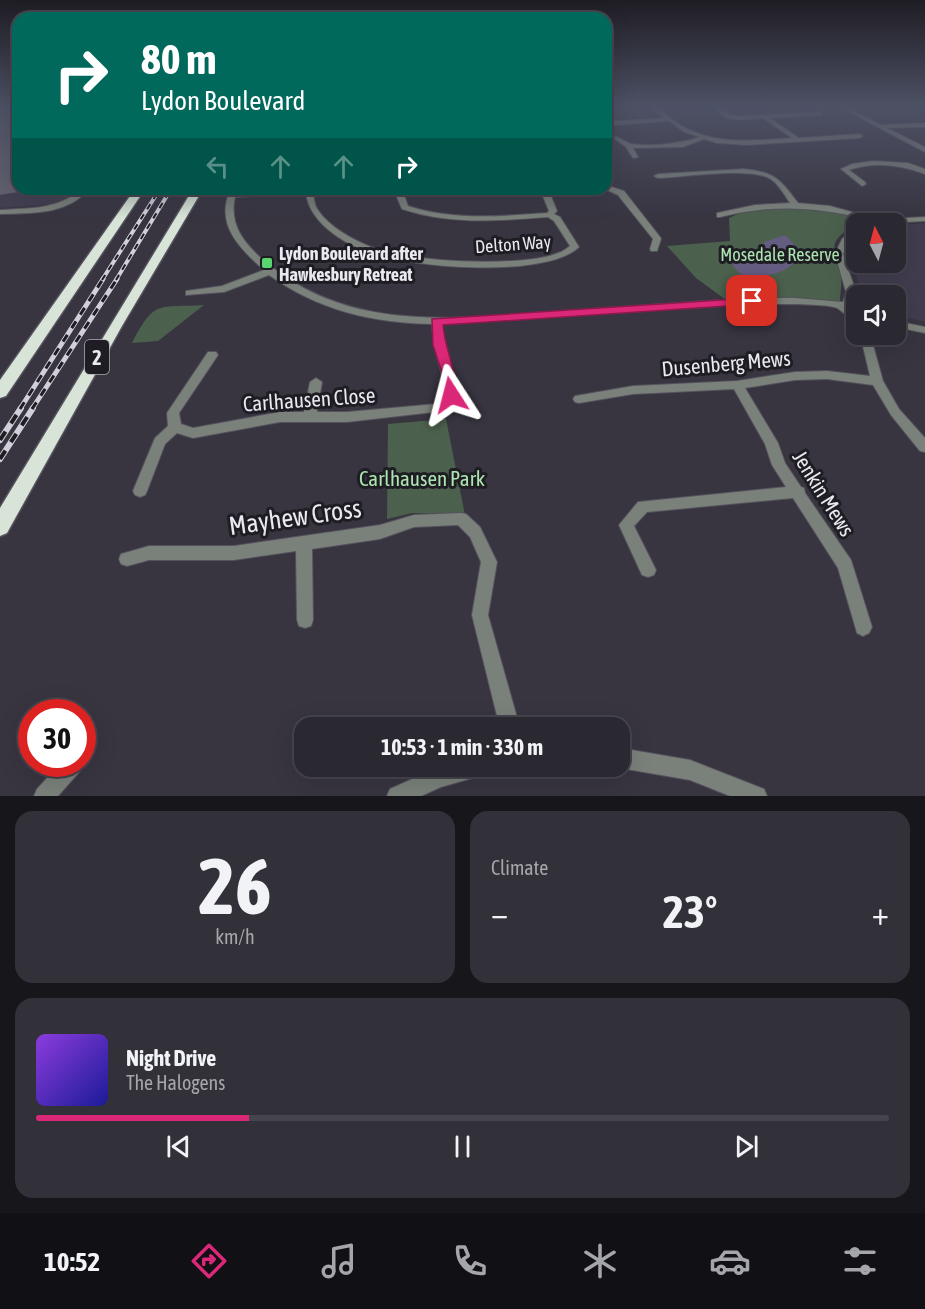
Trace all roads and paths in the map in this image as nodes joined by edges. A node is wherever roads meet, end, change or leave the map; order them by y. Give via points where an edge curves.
1 (625, 143) edge
2 (689, 143) edge
3 (629, 146) junction
4 (635, 157) dead end
5 (925, 172) edge
6 (658, 176) dead end
7 (862, 184) dead end
8 (612, 190) edge
9 (78, 195) edge
10 (136, 195) edge
11 (194, 195) edge
12 (232, 195) edge
13 (310, 195) edge
14 (400, 195) edge
15 (547, 195) edge
16 (795, 205) junction
17 (0, 212) edge
18 (549, 215) junction
19 (720, 215) dead end
20 (846, 216) edge
21 (925, 219) edge
22 (906, 221) edge
23 (846, 243) edge
24 (654, 249) dead end
25 (270, 271) junction
26 (846, 285) edge
27 (189, 293) dead end
28 (846, 307) edge
29 (906, 320) edge
30 (436, 322) junction
31 (925, 324) edge
32 (906, 326) edge
33 (925, 330) edge
34 (868, 345) edge
35 (212, 355) dead end
36 (877, 381) junction
37 (316, 382) dead end
38 (737, 385) junction
39 (0, 392) edge
40 (579, 399) dead end
41 (310, 416) junction
42 (175, 427) junction
43 (924, 445) edge
44 (140, 491) dead end
45 (799, 492) junction
46 (0, 527) edge
47 (304, 542) junction
48 (127, 559) dead end
49 (648, 570) dead end
50 (305, 620) dead end
51 (863, 627) dead end
52 (507, 717) edge
53 (630, 760) edge
54 (61, 777) edge
55 (440, 777) edge
56 (44, 796) edge
57 (397, 796) edge
58 (757, 796) edge

1 - 3 street
2 - 3 street
3 - 4 street
5 - 7 street via 900,163 844,169
6 - 16 street via 759,172 778,179
8 - 24 street via 621,194 657,239
9 - 17 street via 51,207
10 - 39 highway
11 - 46 highway, 2
12 - 25 street via 229,226 244,248
13 - 18 street, Delton Way via 313,209 340,233 370,250 454,265 552,260 568,255 574,247 557,219
14 - 18 street, Delton Way via 405,207 422,214 470,219
15 - 18 street via 553,206
16 - 19 street via 737,209
16 - 20 street
21 - 22 street
23 - 26 street via 838,254
25 - 27 street via 219,290
25 - 30 street via 296,291 335,307 392,319
28 - 30 street via 752,301
29 - 31 street
30 - 41 street, Carlhausen Close via 451,387 446,403 430,410
32 - 33 street
34 - 36 street
35 - 42 street via 177,405 172,420
36 - 38 street, Dusenberg Mews via 827,375 770,378
36 - 43 street via 895,412
37 - 41 street
38 - 40 street, Dusenberg Mews via 633,390
38 - 45 street, Jenkin Mews via 771,443 779,465
41 - 42 street, Carlhausen Close via 256,420 193,433
42 - 44 street via 160,441
45 - 49 street via 643,506 626,525
45 - 51 street, Jenkin Mews via 845,565
47 - 48 street, Mayhew Cross via 234,553 149,553
47 - 50 street
47 - 52 street, Mayhew Cross via 380,532 414,521 444,518 467,522 489,562 480,615
53 - 58 street via 690,770
54 - 56 street
55 - 57 street

